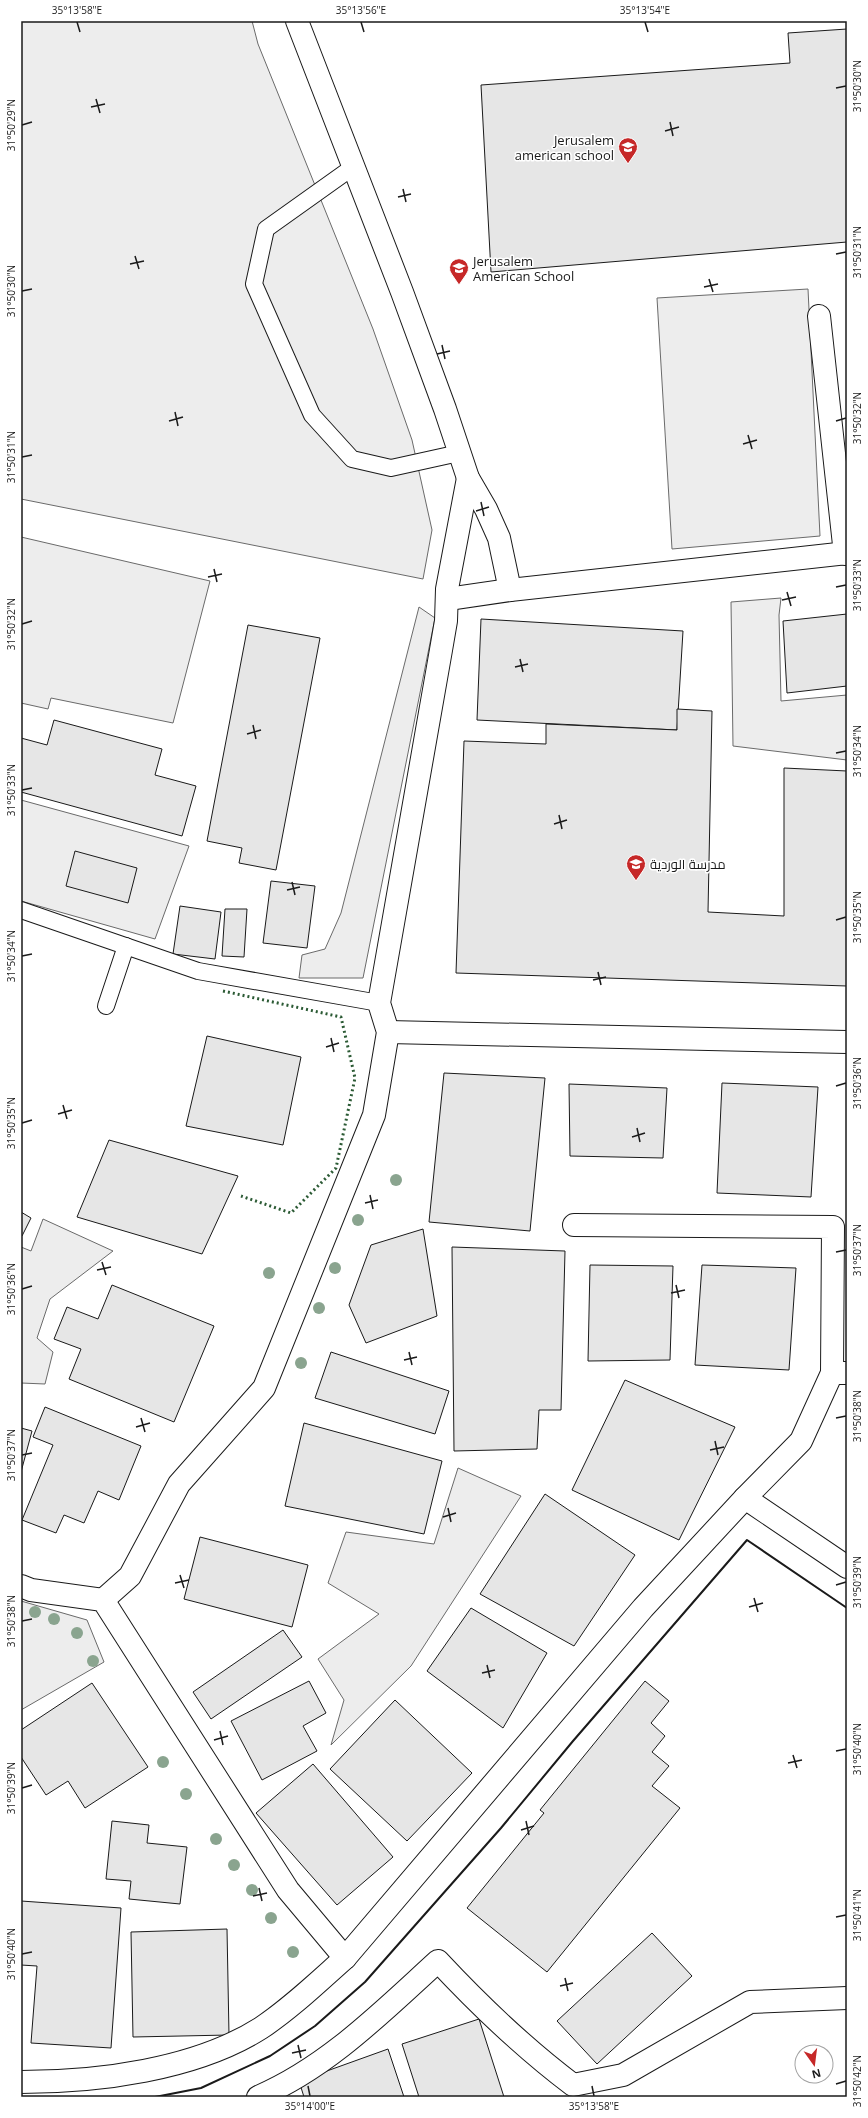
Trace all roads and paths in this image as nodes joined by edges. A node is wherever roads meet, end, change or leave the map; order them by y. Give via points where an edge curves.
1 (297, 21) edge
2 (353, 167) junction
3 (819, 316) dead end
4 (460, 453) junction
5 (468, 478) junction
6 (846, 553) edge
7 (510, 590) junction
8 (448, 599) junction
9 (21, 910) edge
10 (126, 946) junction
11 (378, 1003) junction
12 (106, 1006) dead end
13 (388, 1032) junction
14 (847, 1042) edge
15 (574, 1225) dead end
16 (840, 1373) edge
17 (745, 1498) junction
18 (847, 1567) edge
19 (21, 1586) edge
20 (102, 1600) junction
21 (345, 1958) junction
22 (847, 1998) edge
23 (21, 2082) edge
24 (258, 2097) edge

1 - 2 street
2 - 4 street via 402,292
2 - 4 lane via 266,229 254,284 312,415 352,459 391,468
3 - 6 street
4 - 5 street
5 - 7 street via 499,538
5 - 8 street via 447,589
6 - 7 street
7 - 8 street
8 - 11 street
9 - 10 lane
10 - 11 lane via 198,971
10 - 12 lane
11 - 13 street
13 - 14 street
13 - 20 street via 374,1115 264,1388 179,1484 130,1576
15 - 16 street via 832,1227
16 - 17 street via 801,1440
17 - 18 street
17 - 21 street via 633,1620
19 - 20 street via 31,1590
20 - 21 street via 288,1890
21 - 23 street via 260,2028 230,2044 144,2071 67,2082
22 - 24 street via 750,2002 623,2075 573,2085 535,2056 438,1961 332,2054 280,2088

